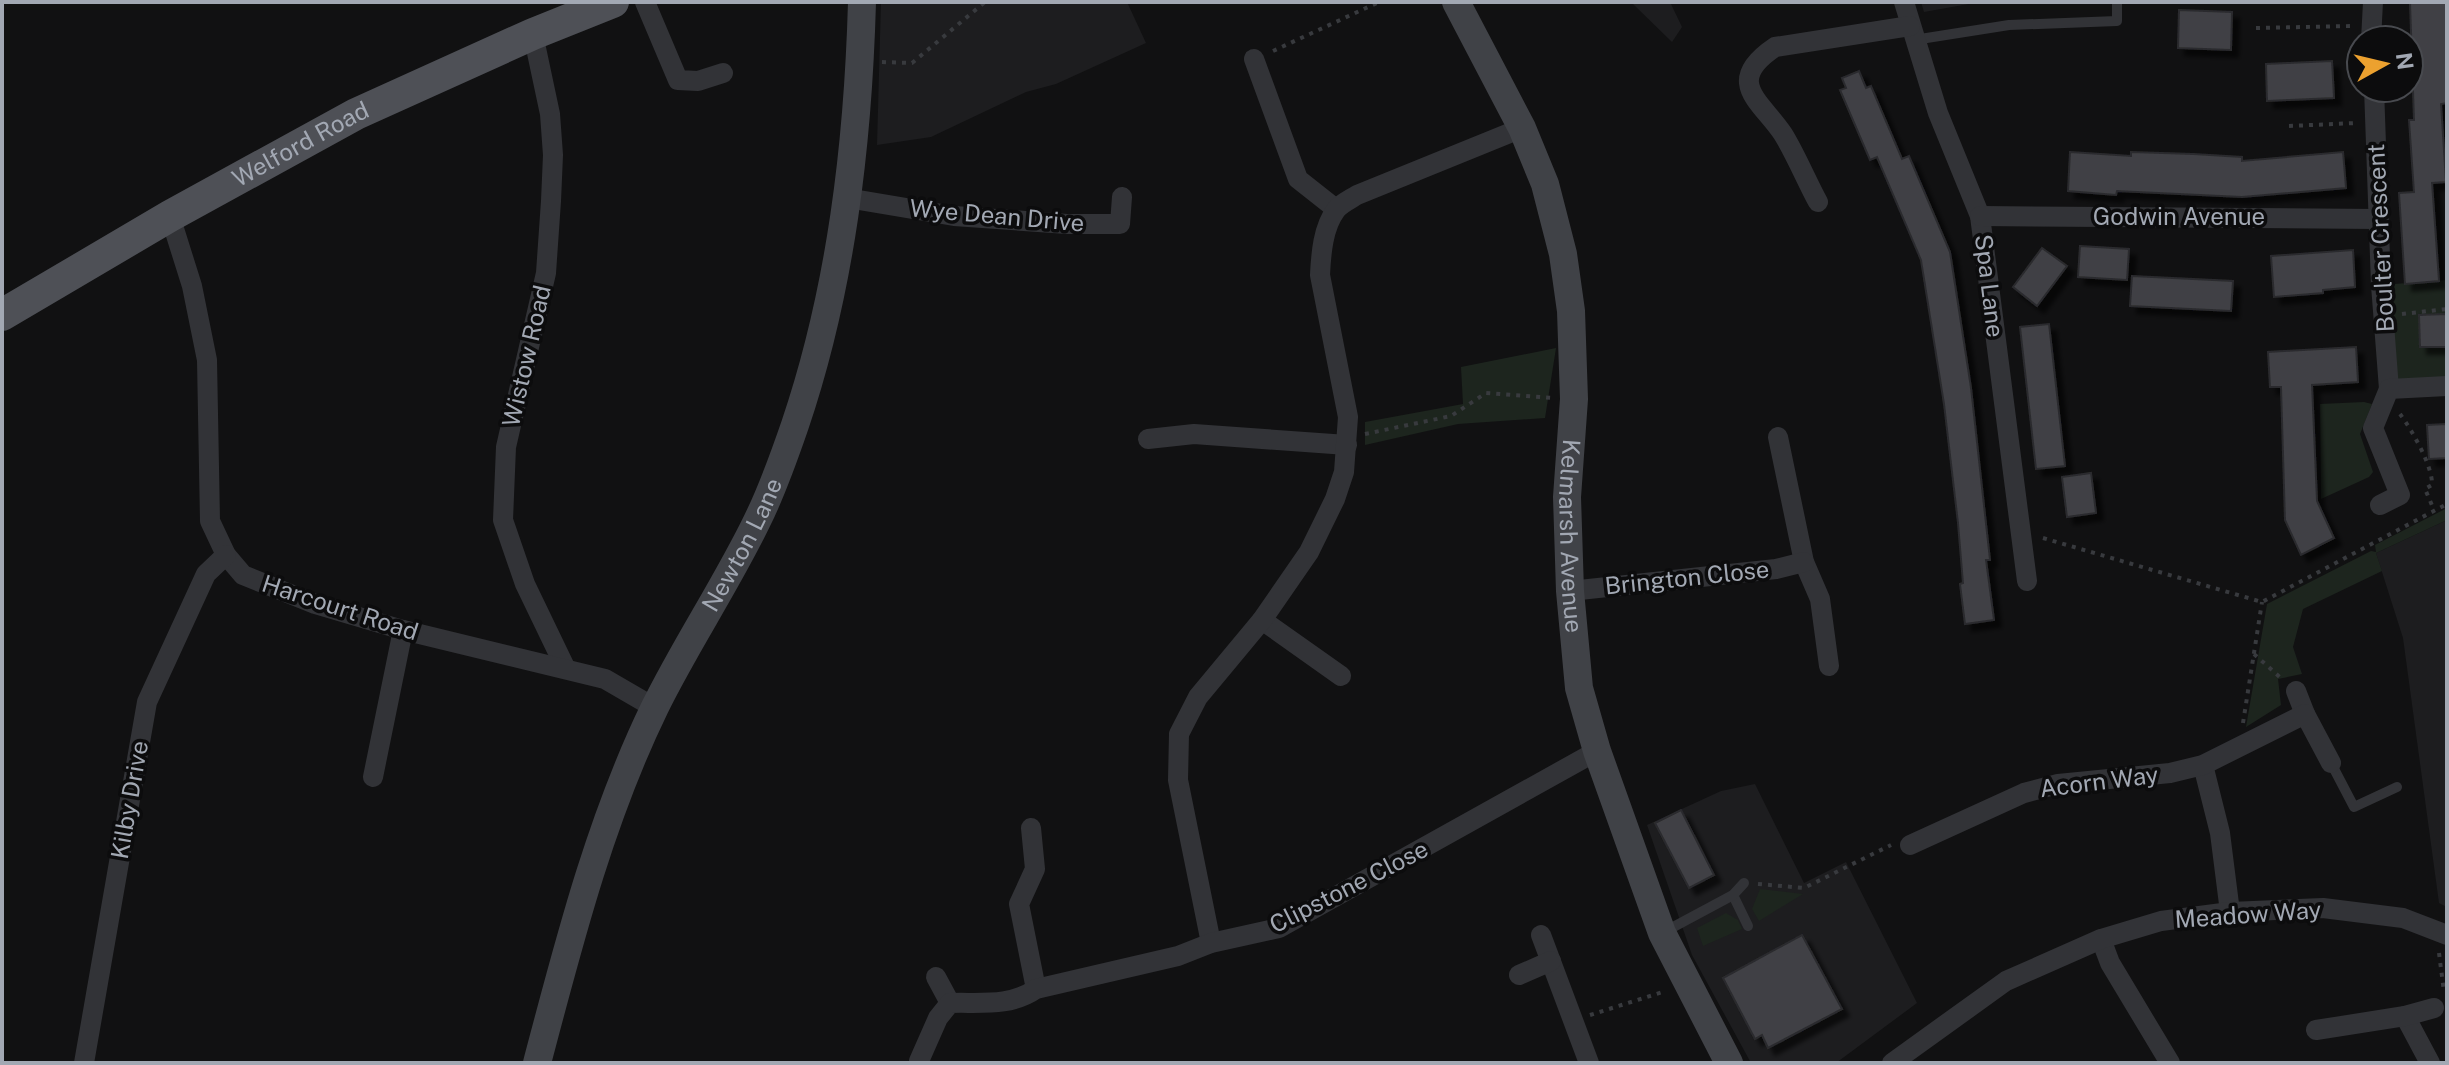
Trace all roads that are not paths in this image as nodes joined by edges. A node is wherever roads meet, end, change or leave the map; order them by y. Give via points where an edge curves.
1 (613, 2) edge
2 (645, 2) edge
3 (862, 2) edge
4 (1456, 2) edge
5 (1904, 2) edge
6 (2117, 2) edge
7 (2373, 2) edge
8 (2372, 24) edge
9 (1912, 33) junction
10 (533, 34) junction
11 (1254, 59) road end
12 (723, 73) dead end
13 (2374, 104) edge
14 (1522, 128) junction
15 (1122, 197) dead end
16 (847, 198) junction
17 (1818, 202) dead end
18 (1336, 209) junction
19 (170, 216) junction
20 (1980, 216) junction
21 (2378, 219) junction
22 (2, 315) edge
23 (2447, 386) edge
24 (2387, 393) junction
25 (1778, 437) dead end
26 (1148, 439) dead end
27 (1347, 445) junction
28 (2380, 505) dead end
29 (226, 555) junction
30 (1804, 562) junction
31 (2027, 581) dead end
32 (1570, 591) junction
33 (1262, 620) junction
34 (403, 630) junction
35 (1829, 666) dead end
36 (565, 667) junction
37 (1341, 676) dead end
38 (2296, 691) road end
39 (655, 708) junction
40 (2305, 714) junction
41 (1597, 751) junction
42 (2331, 763) joint
43 (2203, 765) junction
44 (373, 777) dead end
45 (2397, 787) dead end
46 (1031, 828) dead end
47 (1910, 845) road end
48 (1744, 883) road end
49 (1733, 895) junction
50 (2230, 912) junction
51 (1748, 926) dead end
52 (2442, 932) edge
53 (1662, 933) junction
54 (1541, 935) dead end
55 (2101, 939) junction
56 (1211, 943) junction
57 (1551, 961) junction
58 (1519, 975) dead end
59 (936, 977) dead end
60 (1036, 989) junction
61 (950, 1003) junction
62 (2440, 1005) edge
63 (2405, 1016) junction
64 (2316, 1030) dead end
65 (1916, 1056) edge
66 (919, 1061) dead end
67 (84, 1063) edge
68 (537, 1063) edge
69 (1589, 1063) edge
70 (1729, 1063) edge
71 (1892, 1063) edge
72 (2170, 1063) edge
73 (2430, 1063) edge

1 - 10 main road, Welford Road
2 - 12 street via 678,80 698,81
3 - 16 street, Newton Lane
4 - 14 street, Kelmarsh Avenue
5 - 9 street, Spa Lane
6 - 9 lane via 2117,21
7 - 8 street
9 - 17 street via 1775,47 1752,70 1754,100 1784,136
9 - 20 street, Spa Lane
10 - 19 main road, Welford Road via 356,114
10 - 36 street, Wistow Road via 550,114 550,221 546,273 506,447 503,520 525,584
11 - 18 street via 1298,179
13 - 21 street, Boulter Crescent
14 - 18 street via 1357,195
14 - 32 street, Kelmarsh Avenue via 1545,184 1571,311
15 - 16 street, Wye Dean Drive via 1120,224 954,216
16 - 39 street, Newton Lane via 824,322 795,425 758,520
18 - 27 street via 1321,251 1320,275 1345,393
19 - 22 main road, Welford Road
19 - 29 street, Harcourt Road via 207,360 210,521
20 - 21 street, Godwin Avenue
20 - 31 street, Spa Lane
21 - 24 street, Boulter Crescent
23 - 24 street
24 - 28 street, Boulter Crescent via 2373,428 2400,495
25 - 30 street, Brington Close
26 - 27 street via 1194,434
27 - 33 street via 1335,499 1309,552
29 - 34 street, Harcourt Road via 243,575 315,604
29 - 67 street, Kilby Drive via 206,574 147,702
30 - 32 street, Brington Close
30 - 35 street, Brington Close via 1820,599
32 - 41 street, Kelmarsh Avenue via 1579,688
33 - 37 street
33 - 56 street via 1198,697 1179,734 1178,780
34 - 36 street, Harcourt Road
34 - 44 street
36 - 39 street, Harcourt Road via 605,679
38 - 40 street
39 - 68 street, Newton Lane via 581,897
40 - 42 street
40 - 43 street, Acorn Way
41 - 53 street, Kelmarsh Avenue
41 - 56 street, Clipstone Close via 1279,928
42 - 45 lane via 2354,807
43 - 47 street, Acorn Way via 2024,793
43 - 50 street via 2220,833
46 - 60 street via 1035,869 1019,904
48 - 49 lane
49 - 51 lane
49 - 53 lane
50 - 52 street, Meadow Way via 2323,908 2403,918
50 - 55 street, Meadow Way via 2161,921
53 - 70 street, Kelmarsh Avenue
54 - 57 street
55 - 65 street, Meadow Way via 2006,981
55 - 72 street
56 - 60 street, Clipstone Close via 1178,956
57 - 58 street
57 - 69 street
59 - 61 street
60 - 61 street, Clipstone Close via 1006,1002
61 - 66 street
62 - 63 street
63 - 64 street
63 - 73 street
65 - 71 street, Meadow Way

